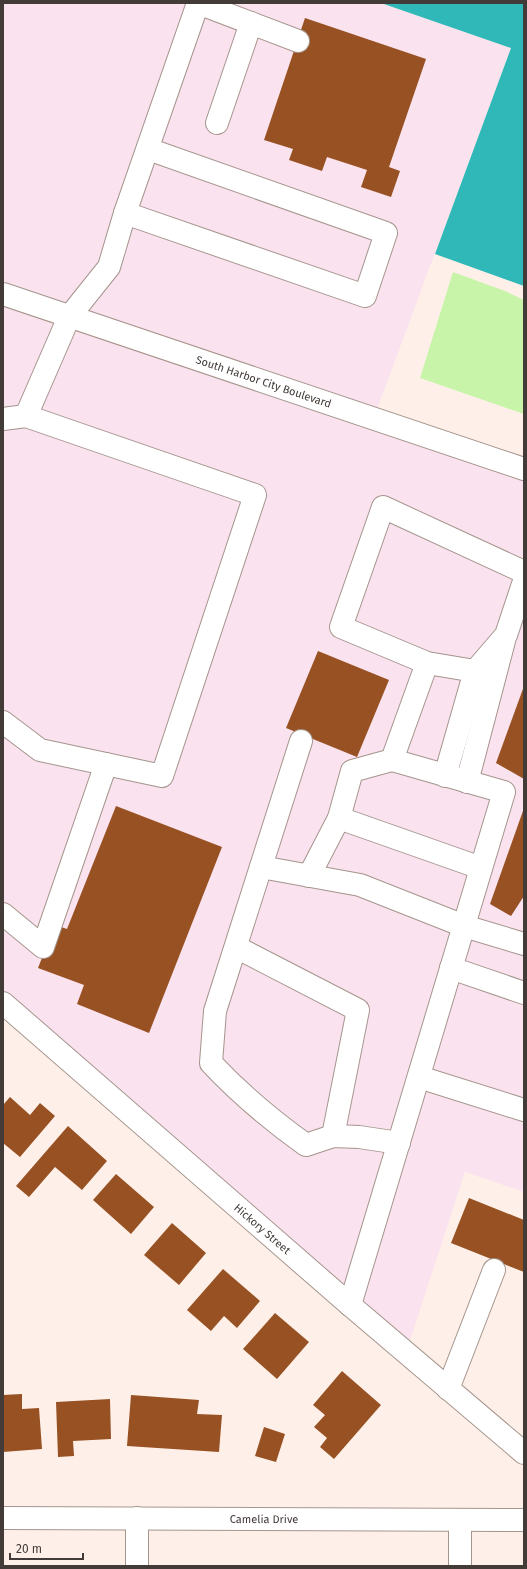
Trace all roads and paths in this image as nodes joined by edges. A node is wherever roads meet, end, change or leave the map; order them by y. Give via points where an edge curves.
1 (251, 23) junction
2 (298, 41) dead end
3 (217, 123) dead end
4 (148, 149) junction
5 (125, 213) junction
6 (3, 294) edge
7 (69, 317) junction
8 (26, 416) junction
9 (3, 419) edge
10 (524, 469) edge
11 (524, 572) edge
12 (524, 581) edge
13 (506, 636) junction
14 (427, 663) junction
15 (475, 671) junction
16 (3, 722) edge
17 (301, 741) dead end
18 (392, 760) junction
19 (106, 764) junction
20 (445, 776) junction
21 (467, 782) junction
22 (338, 818) junction
23 (261, 867) junction
24 (481, 868) junction
25 (309, 876) junction
26 (3, 914) edge
27 (464, 926) junction
28 (524, 944) edge
29 (236, 947) junction
30 (451, 968) junction
31 (524, 993) edge
32 (3, 1003) edge
33 (419, 1077) junction
34 (524, 1110) edge
35 (333, 1136) junction
36 (399, 1143) junction
37 (494, 1270) dead end
38 (350, 1305) junction
39 (448, 1389) junction
40 (524, 1453) edge
41 (3, 1518) edge
42 (137, 1518) junction
43 (460, 1520) junction
44 (524, 1520) edge
45 (137, 1566) edge
46 (460, 1566) edge

1 - 2 street
1 - 3 street
1 - 4 street via 198,3
4 - 5 street
4 - 5 street via 386,233 365,296
5 - 7 street via 109,267
6 - 7 street, South Harbor City Boulevard
7 - 8 street
7 - 10 street, South Harbor City Boulevard
8 - 9 street
8 - 19 street via 255,495 162,776
11 - 14 street via 383,507 341,627
12 - 13 street
13 - 15 street
13 - 21 street
14 - 15 street
14 - 18 street
15 - 20 street
16 - 19 street via 40,750
17 - 23 street
18 - 20 street
18 - 22 street via 352,771
19 - 26 street via 43,947
20 - 21 street
21 - 24 street via 504,792
22 - 24 street
22 - 25 street
23 - 25 street
23 - 29 street
24 - 27 street
25 - 27 street via 360,885
27 - 28 street
27 - 30 street
29 - 35 street via 358,1010
29 - 35 street via 215,1011 212,1063 271,1120 306,1145
30 - 31 street
30 - 33 street
32 - 38 street, Hickory Street
33 - 34 street
33 - 36 street
35 - 36 street
36 - 38 street
37 - 39 street
38 - 39 street, Hickory Street
39 - 40 street, Hickory Street
41 - 42 street, Camelia Drive
42 - 43 street, Camelia Drive
42 - 45 street
43 - 44 street, Camelia Drive
43 - 46 street

